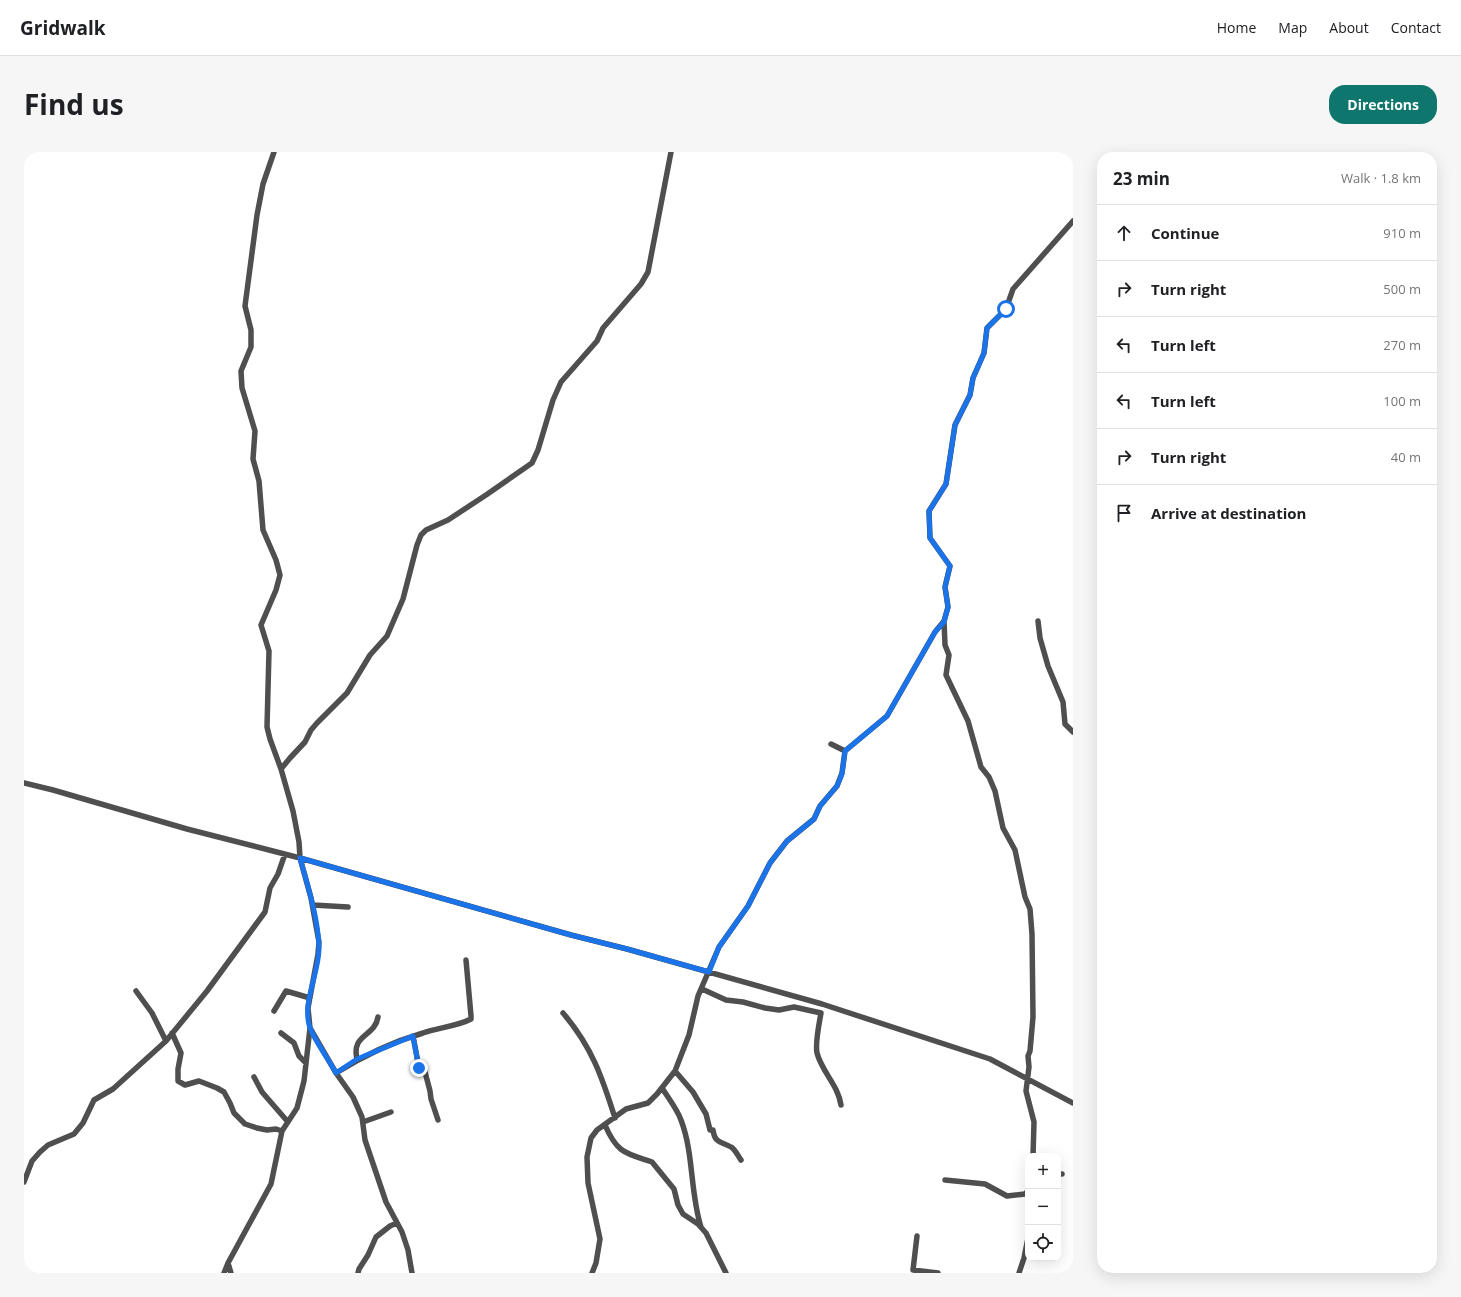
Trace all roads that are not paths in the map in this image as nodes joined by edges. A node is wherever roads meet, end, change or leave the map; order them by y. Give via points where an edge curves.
1 (274, 152) edge
2 (671, 152) edge
3 (1073, 221) edge
4 (1038, 621) dead end
5 (944, 622) junction
6 (1073, 732) edge
7 (831, 744) dead end
8 (845, 751) junction
9 (281, 769) junction
10 (24, 783) edge
11 (285, 854) junction
12 (300, 858) junction
13 (313, 905) junction
14 (348, 907) dead end
15 (466, 960) dead end
16 (709, 972) junction
17 (702, 989) junction
18 (136, 991) dead end
19 (310, 998) junction
20 (274, 1011) dead end
21 (563, 1013) dead end
22 (378, 1018) dead end
23 (310, 1028) junction
24 (172, 1033) junction
25 (281, 1033) dead end
26 (413, 1036) junction
27 (166, 1041) junction
28 (357, 1059) junction
29 (306, 1063) junction
30 (676, 1071) junction
31 (336, 1073) junction
32 (254, 1077) dead end
33 (1028, 1080) junction
34 (662, 1088) junction
35 (1073, 1103) edge
36 (841, 1104) dead end
37 (391, 1112) dead end
38 (615, 1118) junction
39 (438, 1120) dead end
40 (288, 1122) junction
41 (363, 1122) junction
42 (605, 1125) junction
43 (282, 1131) junction
44 (1033, 1153) edge
45 (741, 1160) dead end
46 (945, 1180) dead end
47 (24, 1182) edge
48 (1025, 1194) edge
49 (397, 1223) junction
50 (701, 1228) junction
51 (917, 1236) dead end
52 (1025, 1253) edge
53 (228, 1263) junction
54 (224, 1273) edge
55 (231, 1273) edge
56 (358, 1273) edge
57 (412, 1273) edge
58 (592, 1273) edge
59 (726, 1273) edge
60 (938, 1273) edge
61 (1019, 1273) edge

1 - 9 street via 262,184 257,215 245,306 251,330 251,347 241,371 242,388 255,431 253,459 264,530 280,575 261,625 269,651 267,727
2 - 9 street via 648,272 641,284 603,328 597,341 561,382 532,463 448,520 421,535 402,599 387,636 370,655 347,693 317,723 305,742
3 - 5 street via 1014,289 1006,309 987,328 984,353 973,378 970,395 955,425 946,484 929,511 930,538 950,566 945,587 948,607
4 - 6 street via 1048,666 1064,702 1065,724
5 - 8 street via 935,632 887,716
5 - 33 street via 945,645 949,655 946,675 968,720 981,767 995,791 1003,828 1015,850 1030,909 1033,1017
7 - 8 street
8 - 16 street via 842,774 837,786 820,806 814,819 787,841 770,863 748,906 719,947
9 - 12 street via 300,842
10 - 11 street via 187,830
11 - 12 street
11 - 24 street via 270,888 265,912 207,991
12 - 13 street
12 - 16 street
13 - 14 street
13 - 19 street via 319,949
15 - 26 street via 470,1019
16 - 17 street
16 - 33 street via 822,1004 990,1059
17 - 30 street
17 - 36 street via 726,1000 765,1008 779,1010 794,1007 821,1013 817,1052 840,1096
18 - 27 street via 152,1012
19 - 20 street via 286,991
19 - 23 street
21 - 38 street via 591,1052
22 - 28 street via 377,1023 356,1045
23 - 29 street
23 - 31 street
24 - 27 street
24 - 43 street via 181,1053 178,1080 185,1085 199,1081 224,1092 234,1113 245,1124
25 - 29 street via 294,1044 299,1056
26 - 28 street
26 - 39 street via 419,1068 425,1072
27 - 47 street via 113,1089 94,1100 83,1123 74,1134 48,1145 40,1152 32,1161
28 - 31 street
29 - 40 street via 297,1108
30 - 34 street
30 - 45 street via 706,1114 714,1137 732,1147
31 - 41 street via 353,1097
32 - 40 street via 262,1092
33 - 35 street
33 - 44 street via 1026,1091 1034,1122
34 - 38 street via 648,1103 626,1109
34 - 50 street via 681,1121
37 - 41 street
38 - 42 street
40 - 43 street
41 - 49 street via 365,1140 386,1202
42 - 50 street via 610,1138 619,1149 655,1165 674,1189 683,1214
42 - 58 street via 591,1138 587,1157 588,1183 600,1239
43 - 53 street via 271,1184
46 - 48 street via 985,1184 1007,1196
49 - 56 street via 376,1237
49 - 57 street via 408,1250
50 - 59 street
51 - 60 street via 913,1270
52 - 61 street
53 - 54 street
53 - 55 street

